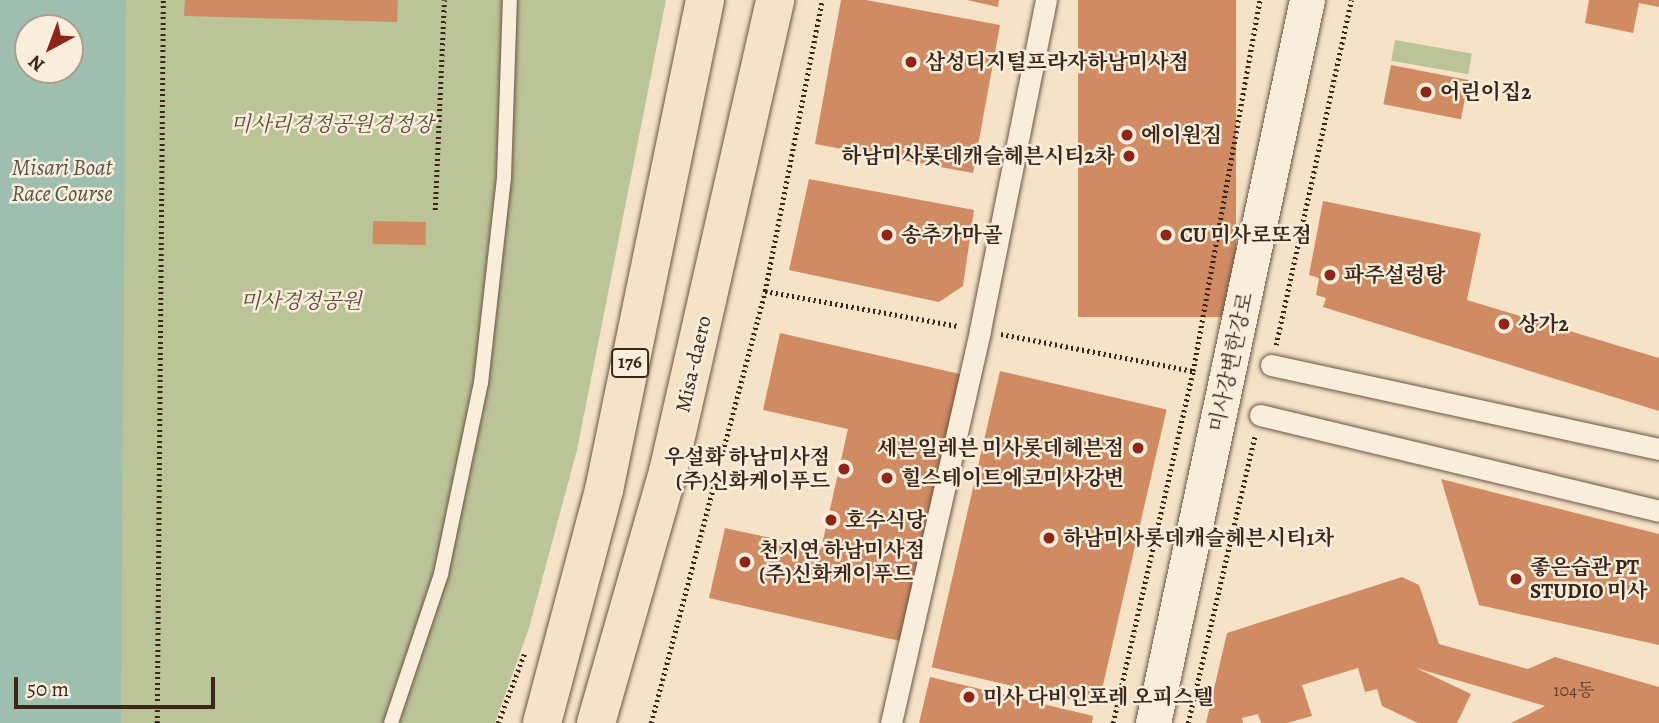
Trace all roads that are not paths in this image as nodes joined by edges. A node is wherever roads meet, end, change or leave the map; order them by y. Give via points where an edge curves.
1 (510, 0) edge
2 (705, 0) edge
3 (775, 0) edge
4 (1046, 0) edge
5 (1307, 0) edge
6 (1271, 365) dead end
7 (1260, 415) dead end
8 (1659, 449) edge
9 (1659, 510) edge
10 (562, 655) junction
11 (611, 678) junction
12 (391, 723) edge
13 (534, 723) edge
14 (542, 723) edge
15 (596, 723) edge
16 (609, 723) edge
17 (891, 723) edge
18 (1153, 723) edge

1 - 12 lane via 504,177 481,383 441,574
2 - 10 main road, 176 via 604,490
3 - 11 main road, Misa-daero via 668,472
4 - 17 street via 980,330
5 - 18 street, 미사강변한강로
6 - 8 street
7 - 9 street
10 - 13 main road
10 - 14 main road, 176
11 - 15 main road, Misa-daero
11 - 16 main road

